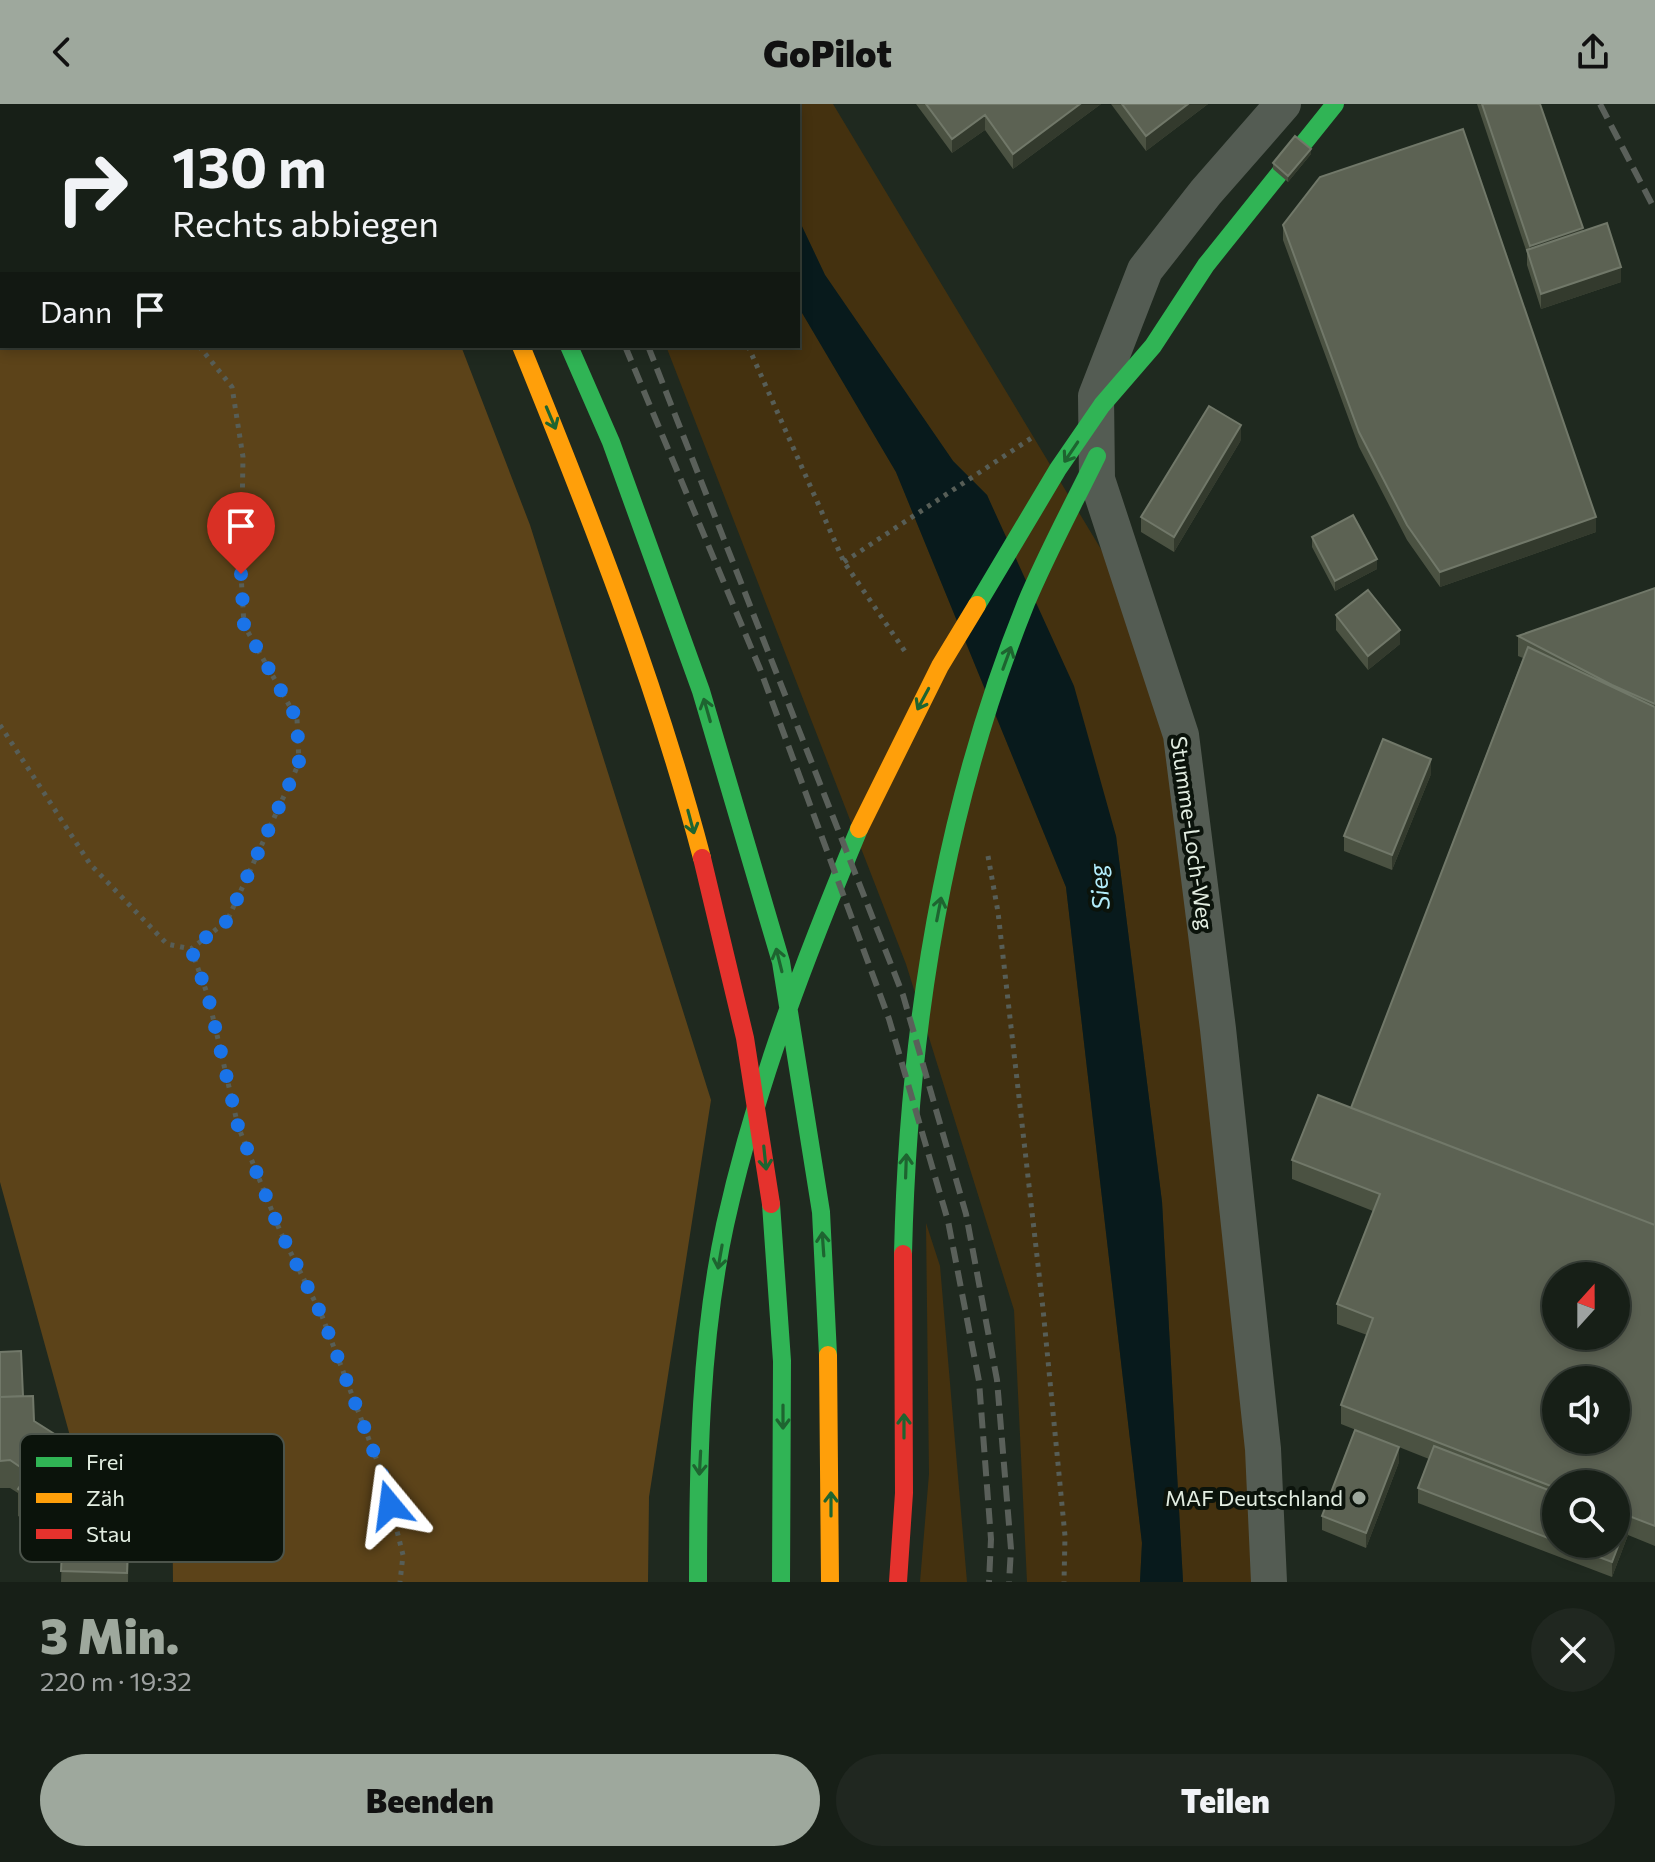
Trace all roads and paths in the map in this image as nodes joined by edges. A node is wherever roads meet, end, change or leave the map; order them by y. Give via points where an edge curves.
1 (1283, 104) edge
2 (1335, 104) edge
3 (1153, 346) junction
4 (201, 348) edge
5 (522, 348) edge
6 (570, 348) edge
7 (749, 348) edge
8 (1043, 430) dead end
9 (844, 562) junction
10 (915, 665) dead end
11 (0, 725) edge
12 (987, 851) dead end
13 (191, 949) junction
14 (400, 1582) edge
15 (698, 1582) edge
16 (781, 1582) edge
17 (830, 1582) edge
18 (898, 1582) edge
19 (1064, 1582) edge
20 (1269, 1582) edge

1 - 20 street, Stumme-Loch-Weg via 1145,270 1096,396 1097,479 1181,735 1262,1434
2 - 3 highway via 1206,265
3 -> 15 highway via 1102,405 1058,469 940,666 860,825 796,983 744,1149 712,1304
18 -> 3 highway via 904,1502 907,1145 925,981 940,903 985,721 1026,605
4 - 13 path via 232,387 243,457 244,625 297,719 299,763 227,921
5 -> 16 highway via 569,460 662,716 735,984 764,1143 778,1281
17 -> 6 highway via 830,1392 821,1212 781,962 701,691 611,442
7 - 9 path
8 - 9 path
9 - 10 path
11 - 13 path via 90,864 167,944
12 - 19 path via 1043,1309 1065,1536
13 - 14 path via 208,996 238,1126 280,1231 322,1316 384,1479 403,1555

